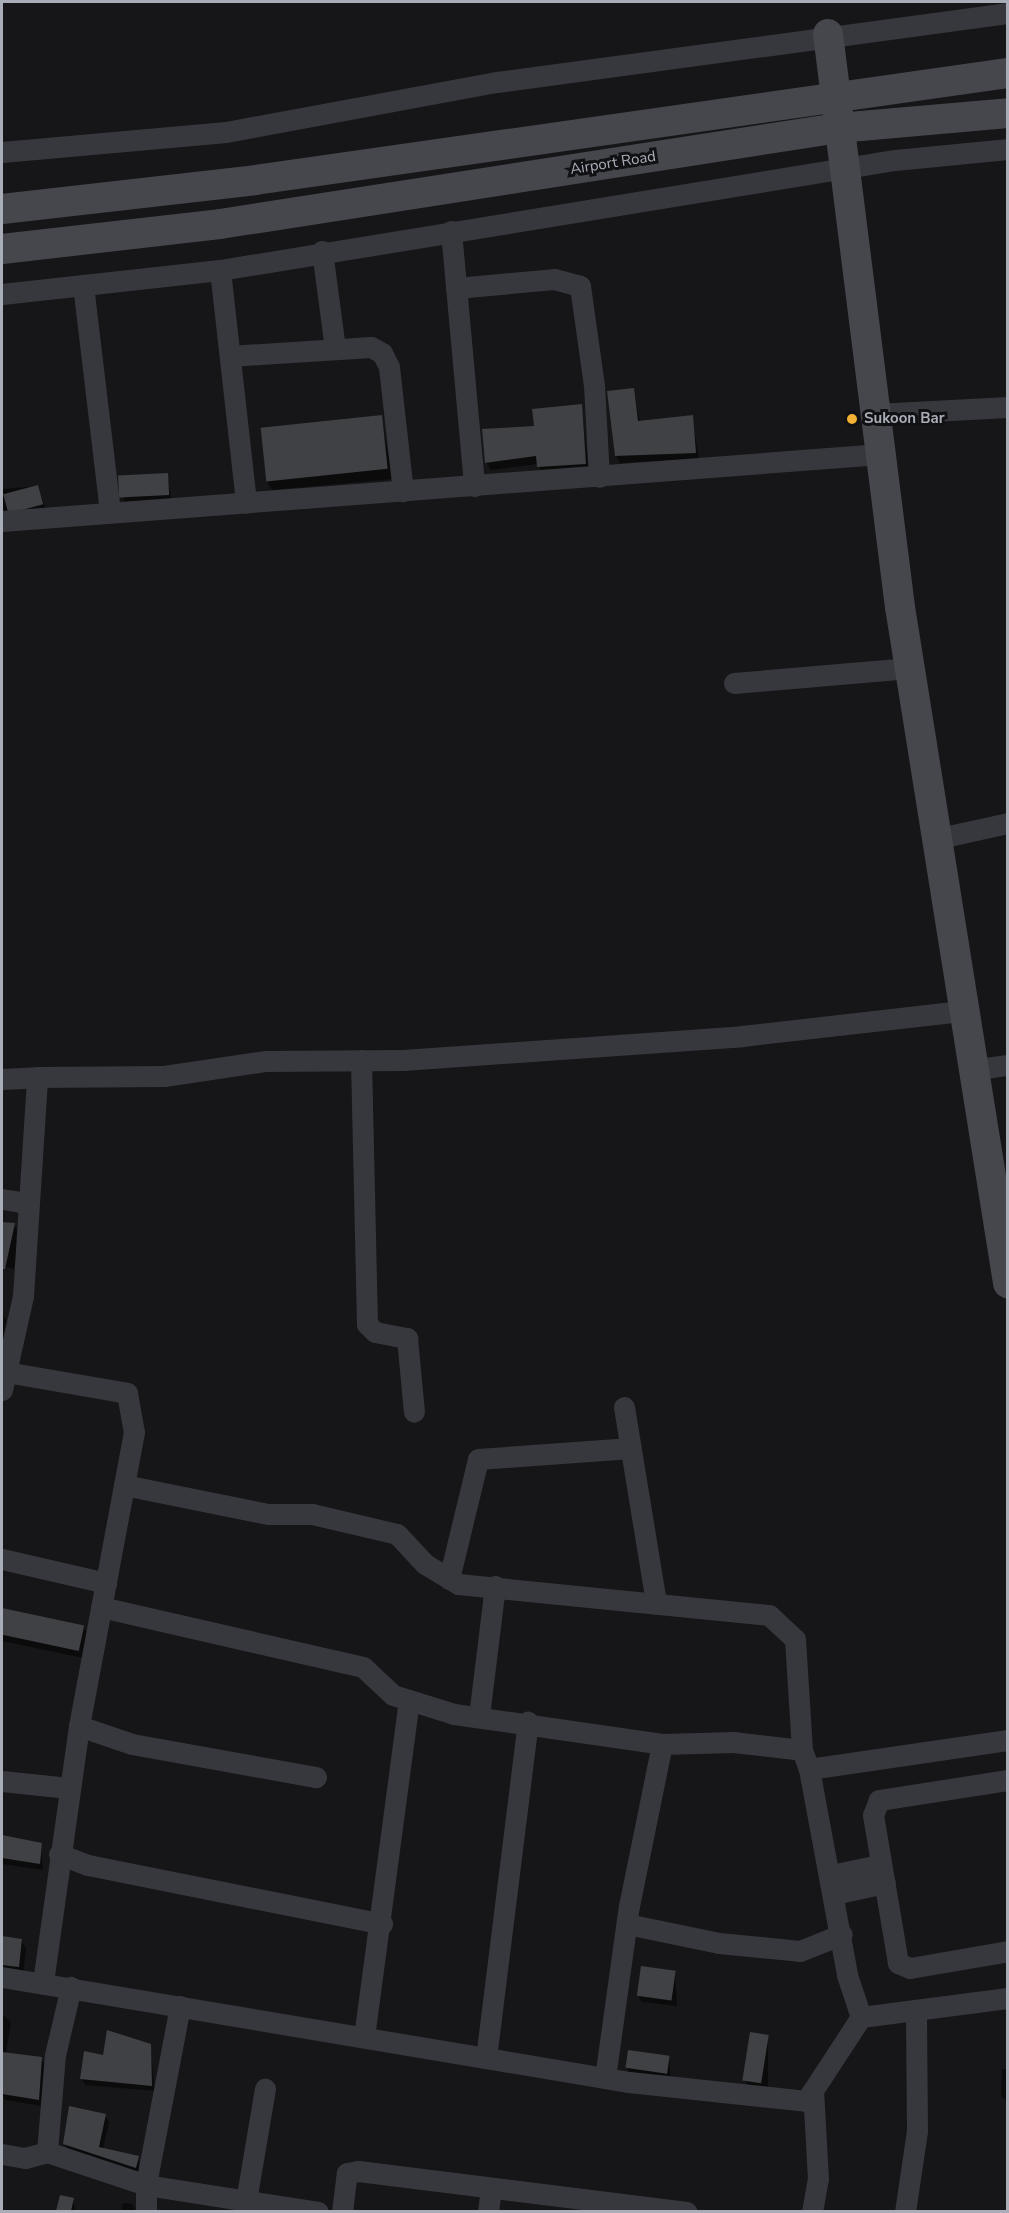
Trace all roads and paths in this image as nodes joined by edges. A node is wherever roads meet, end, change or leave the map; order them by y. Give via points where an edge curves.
1 (1008, 13) edge
2 (828, 34) junction
3 (1008, 73) edge
4 (834, 94) junction
5 (1008, 113) edge
6 (838, 129) junction
7 (1008, 149) edge
8 (2, 152) edge
9 (842, 170) junction
10 (2, 209) edge
11 (451, 231) junction
12 (2, 249) edge
13 (322, 251) junction
14 (220, 270) junction
15 (83, 285) junction
16 (456, 288) junction
17 (2, 294) edge
18 (335, 349) junction
19 (230, 356) junction
20 (1008, 407) edge
21 (875, 414) junction
22 (880, 454) junction
23 (599, 477) junction
24 (474, 486) junction
25 (404, 491) junction
26 (246, 503) junction
27 (110, 513) junction
28 (2, 520) edge
29 (909, 668) junction
30 (734, 683) dead end
31 (1008, 823) edge
32 (935, 839) junction
33 (962, 1011) junction
34 (361, 1060) junction
35 (1008, 1065) edge
36 (971, 1070) junction
37 (37, 1077) junction
38 (2, 1079) edge
39 (2, 1199) edge
40 (28, 1203) junction
41 (1004, 1239) edge
42 (1008, 1283) edge
43 (4, 1381) edge
44 (624, 1407) dead end
45 (414, 1412) dead end
46 (631, 1448) junction
47 (124, 1485) junction
48 (2, 1558) edge
49 (449, 1579) junction
50 (106, 1583) junction
51 (495, 1586) junction
52 (656, 1604) junction
53 (101, 1607) junction
54 (409, 1700) junction
55 (479, 1716) junction
56 (528, 1722) junction
57 (79, 1726) junction
58 (1008, 1740) edge
59 (662, 1744) junction
60 (805, 1760) junction
61 (316, 1777) dead end
62 (1008, 1780) edge
63 (2, 1781) edge
64 (69, 1788) junction
65 (59, 1854) junction
66 (882, 1874) junction
67 (833, 1885) junction
68 (382, 1924) junction
69 (627, 1924) junction
70 (842, 1934) junction
71 (1008, 1951) edge
72 (2, 1977) edge
73 (43, 1983) junction
74 (70, 1987) junction
75 (1008, 1998) edge
76 (180, 2006) junction
77 (916, 2010) junction
78 (861, 2017) junction
79 (364, 2037) junction
80 (486, 2058) junction
81 (605, 2078) junction
82 (265, 2089) dead end
83 (813, 2090) junction
84 (47, 2151) junction
85 (2, 2154) edge
86 (146, 2185) junction
87 (491, 2188) junction
88 (246, 2202) junction
89 (635, 2209) edge
90 (146, 2211) edge
91 (318, 2211) edge
92 (342, 2211) edge
93 (488, 2211) edge
94 (686, 2211) edge
95 (812, 2211) edge
96 (904, 2211) edge

1 - 2 street
2 - 4 street
2 - 8 street via 497,82 226,132
3 - 4 street
4 - 6 street
4 - 10 street via 255,180
5 - 6 street, Airport Road
6 - 9 street
6 - 12 street, Airport Road via 220,224
7 - 9 street
9 - 11 street
9 - 21 street
11 - 13 street
11 - 16 street
13 - 14 street
13 - 18 street
14 - 15 street
14 - 19 street
15 - 17 street
15 - 27 street
16 - 23 street via 554,279 580,286 594,385
16 - 24 street
18 - 19 street
18 - 25 street via 371,347 382,353 389,367
19 - 26 street
20 - 21 street
21 - 22 street
22 - 23 street
22 - 29 street
23 - 24 street
24 - 25 street
25 - 26 street
26 - 27 street
27 - 28 street
29 - 30 street
29 - 32 street
31 - 32 street
32 - 33 street
33 - 34 street via 742,1036
33 - 36 street
34 - 37 street via 266,1061 164,1076
34 - 45 street via 368,1324 375,1332 407,1338
35 - 36 street
36 - 41 street
37 - 38 street
37 - 40 street
39 - 40 street
40 - 43 street via 23,1296
41 - 42 street
43 - 47 street via 127,1393 134,1432
44 - 46 street
46 - 49 street via 478,1459
46 - 52 street
47 - 49 street via 268,1515 312,1515 397,1534 425,1564
47 - 50 street
48 - 50 street
49 - 51 street
50 - 53 street
51 - 52 street
51 - 55 street
52 - 60 street via 769,1615 795,1639
53 - 54 street via 363,1667 393,1695
53 - 57 street
54 - 55 street
54 - 68 street
55 - 56 street
56 - 59 street
56 - 80 street
57 - 61 street via 132,1744
57 - 64 street
58 - 60 street
59 - 60 street via 733,1742
59 - 69 street
60 - 67 street
62 - 66 street via 879,1800 873,1815
63 - 64 street
64 - 65 street
65 - 68 street via 88,1865
65 - 73 street
66 - 67 street
66 - 71 street via 898,1964 910,1968
67 - 70 street
68 - 79 street
69 - 70 street via 719,1943 800,1951
69 - 81 street
70 - 78 street via 847,1975
72 - 73 street
73 - 74 street
74 - 76 street
74 - 84 street via 55,2055
75 - 77 street
76 - 79 street
76 - 86 street
77 - 78 street
77 - 96 street via 917,2131
78 - 83 street
79 - 80 street
80 - 81 street
81 - 83 street via 806,2101
82 - 88 street
83 - 95 street via 818,2179
84 - 85 street via 25,2158
84 - 86 street
86 - 88 street
86 - 90 street
87 - 89 street
87 - 92 street via 351,2171
87 - 93 street
88 - 91 street
89 - 94 street

